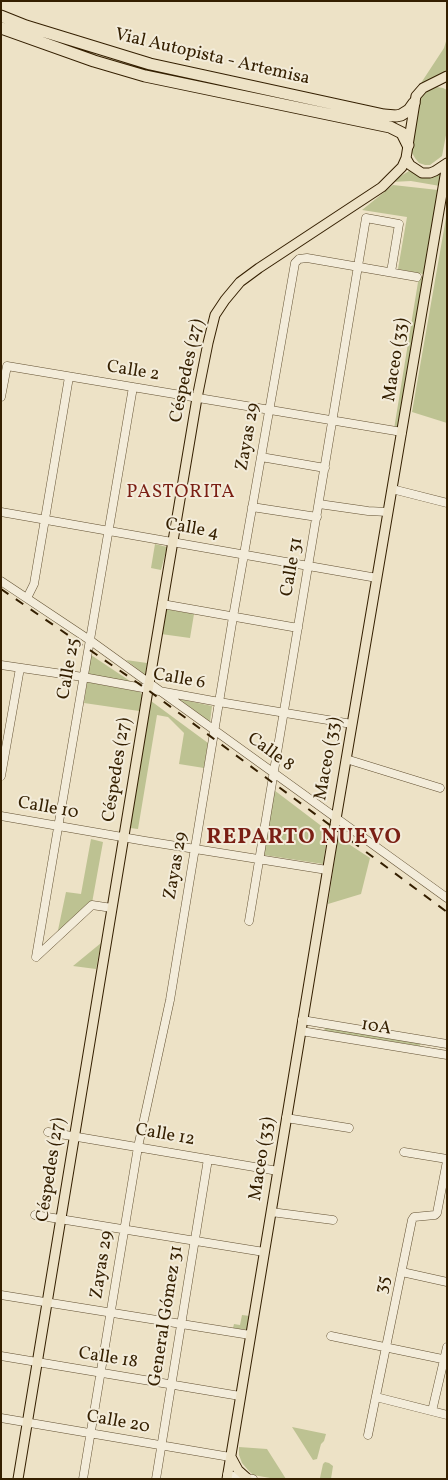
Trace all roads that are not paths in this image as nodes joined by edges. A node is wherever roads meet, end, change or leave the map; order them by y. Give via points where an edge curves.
1 (1, 16) edge
2 (1, 28) edge
3 (444, 80) edge
4 (414, 103) junction
5 (408, 144) junction
6 (406, 158) junction
7 (447, 164) edge
8 (358, 266) junction
9 (391, 272) junction
10 (417, 277) dead end
11 (69, 376) junction
12 (133, 387) junction
13 (1, 397) edge
14 (197, 398) junction
15 (269, 410) junction
16 (333, 420) junction
17 (402, 432) junction
18 (261, 457) junction
19 (325, 468) junction
20 (392, 489) junction
21 (447, 503) edge
22 (319, 504) junction
23 (252, 507) junction
24 (1, 512) edge
25 (388, 512) junction
26 (317, 518) junction
27 (46, 519) junction
28 (109, 530) junction
29 (173, 542) junction
30 (244, 554) junction
31 (308, 566) junction
32 (377, 578) junction
33 (1, 581) edge
34 (27, 598) junction
35 (162, 604) junction
36 (233, 617) junction
37 (298, 628) junction
38 (91, 641) junction
39 (1, 666) edge
40 (20, 668) junction
41 (83, 677) junction
42 (148, 686) junction
43 (160, 691) junction
44 (219, 702) junction
45 (284, 712) junction
46 (352, 724) junction
47 (215, 732) junction
48 (346, 759) junction
49 (273, 773) junction
50 (1, 776) edge
51 (440, 788) dead end
52 (1, 816) edge
53 (336, 819) junction
54 (59, 826) junction
55 (123, 837) junction
56 (195, 848) junction
57 (260, 859) junction
58 (327, 870) junction
59 (447, 898) edge
60 (112, 908) junction
61 (249, 921) dead end
62 (302, 1020) junction
63 (301, 1031) junction
64 (428, 1041) junction
65 (447, 1044) edge
66 (426, 1051) junction
67 (447, 1055) edge
68 (286, 1118) junction
69 (349, 1128) dead end
70 (48, 1132) dead end
71 (74, 1136) junction
72 (138, 1147) junction
73 (404, 1152) dead end
74 (208, 1159) junction
75 (447, 1160) edge
76 (278, 1171) junction
77 (271, 1212) junction
78 (35, 1215) dead end
79 (61, 1218) junction
80 (333, 1220) dead end
81 (124, 1229) junction
82 (195, 1241) junction
83 (264, 1252) junction
84 (402, 1272) junction
85 (447, 1282) edge
86 (1, 1295) edge
87 (47, 1302) junction
88 (111, 1312) junction
89 (182, 1324) junction
90 (250, 1335) junction
91 (331, 1336) dead end
92 (386, 1347) junction
93 (447, 1347) edge
94 (1, 1356) edge
95 (445, 1359) edge
96 (37, 1362) junction
97 (101, 1373) junction
98 (172, 1384) junction
99 (240, 1396) junction
100 (376, 1397) junction
101 (432, 1411) junction
102 (447, 1416) edge
103 (1, 1418) edge
104 (27, 1422) junction
105 (90, 1434) junction
106 (368, 1435) dead end
107 (162, 1446) junction
108 (230, 1457) junction
109 (227, 1477) edge
110 (248, 1478) edge
111 (18, 1479) edge
112 (83, 1479) edge
113 (156, 1479) edge

1 - 4 highway, Vial Autopista - Artemisa via 150,64 384,115 401,115
2 - 5 highway, Vial Autopista - Artemisa via 145,76 390,127 402,133
3 - 4 main road via 426,85
4 - 5 main road
5 - 6 main road
6 - 7 main road via 422,173 430,173
6 - 14 main road, Céspedes (27) via 402,167 382,187 240,282 215,315
7 - 17 main road, Maceo (33)
8 - 9 street
8 - 9 street, Calle 31 via 366,218 399,224
8 - 15 street, Zayas 29 via 307,258 298,259 295,263
8 - 16 street, Calle 31
9 - 10 street
11 - 12 street, Calle 2
11 - 13 street, Calle 2 via 7,366
11 - 27 street
12 - 14 street, Calle 2
12 - 28 street, Calle 25
14 - 15 street, Calle 2
14 - 29 main road, Céspedes (27)
15 - 16 street, Calle 2
15 - 18 street, Zayas 29
16 - 17 street, Calle 2
16 - 19 street, Calle 31
17 - 20 main road, Maceo (33)
18 - 19 street
18 - 23 street, Zayas 29
19 - 22 street, Calle 31
20 - 21 street
20 - 25 main road, Maceo (33)
22 - 25 street
22 - 26 street, Calle 31
23 - 26 street
23 - 30 street, Zayas 29
24 - 27 street, Calle 4
25 - 32 main road, Maceo (33)
26 - 31 street, Calle 31
27 - 28 street, Calle 4
27 - 34 street via 34,584
28 - 29 street, Calle 4
28 - 38 street, Calle 25
29 - 30 street, Calle 4
29 - 35 main road, Céspedes (27)
30 - 31 street, Calle 4
30 - 36 street, Zayas 29
31 - 32 street, Calle 4
31 - 37 street, Calle 31
32 - 46 main road, Maceo (33)
33 - 34 street, Calle 8
34 - 38 street, Calle 8
35 - 36 street
35 - 42 main road, Céspedes (27)
36 - 37 street
36 - 44 street, Zayas 29
37 - 45 street, Calle 31
38 - 41 street, Calle 25
38 - 42 street, Calle 8
39 - 40 street, Calle 6
40 - 41 street, Calle 6
40 - 50 street
41 - 42 street, Calle 6
41 - 54 street, Calle 25
42 - 43 street, Calle 8
42 - 55 main road, Céspedes (27)
43 - 44 street, Calle 6
43 - 47 street, Calle 8
44 - 45 street, Calle 6
44 - 47 street, Zayas 29
45 - 46 street, Calle 6
45 - 49 street, Calle 31
46 - 48 main road, Maceo (33)
47 - 49 street, Calle 8
47 - 56 street, Zayas 29
48 - 51 street
48 - 53 main road, Maceo (33)
49 - 53 street, Calle 8
49 - 57 street, Calle 31
52 - 54 street, Calle 10
53 - 58 main road, Maceo (33)
53 - 59 street, Calle 8
54 - 55 street, Calle 10
54 - 60 street, Calle 25 via 36,957 92,905
55 - 56 street, Calle 10
55 - 60 main road, Céspedes (27)
56 - 57 street, Calle 10
56 - 72 street, Zayas 29 via 170,1000
57 - 58 street, Calle 10
57 - 61 street, Calle 31
58 - 62 main road, Maceo (33)
60 - 71 main road, Céspedes (27)
62 - 63 main road, Maceo (33)
62 - 64 street, 10A
63 - 66 street, 10A
63 - 68 main road, Maceo (33)
64 - 65 street, 10A
64 - 66 street
66 - 67 street, 10A
68 - 69 street
68 - 76 main road, Maceo (33)
70 - 71 street, Calle 12
71 - 72 street, Calle 12
71 - 79 main road, Céspedes (27)
72 - 74 street, Calle 12
72 - 81 street, Zayas 29
73 - 75 street
74 - 76 street, Calle 12
74 - 82 street, General Gómez 31
75 - 84 street, 35 via 437,1213 412,1220
76 - 77 main road, Maceo (33)
77 - 80 street
77 - 83 main road, Maceo (33)
78 - 79 street
79 - 81 street
79 - 87 main road, Céspedes (27)
81 - 82 street
81 - 88 street, Zayas 29
82 - 83 street
82 - 89 street, General Gómez 31
83 - 90 main road, Maceo (33)
84 - 85 street
84 - 92 street, 35
86 - 87 street
87 - 88 street
87 - 96 main road, Céspedes (27)
88 - 89 street
88 - 97 street, Zayas 29
89 - 90 street
89 - 98 street, General Gómez 31
90 - 99 main road, Maceo (33)
91 - 92 street
92 - 95 street
92 - 100 street, 35
93 - 95 street
94 - 96 street, Calle 18
95 - 101 street
96 - 97 street, Calle 18
96 - 104 main road, Céspedes (27)
97 - 98 street, Calle 18
97 - 105 street, Zayas 29
98 - 99 street, Calle 18
98 - 107 street, General Gómez 31
99 - 108 main road, Maceo (33)
100 - 101 street
100 - 106 street, 35
101 - 102 street
103 - 104 street, Calle 20
104 - 105 street, Calle 20
104 - 111 main road, Céspedes (27)
105 - 107 street, Calle 20
105 - 112 street, Zayas 29
107 - 108 street, Calle 20
107 - 113 street, General Gómez 31
108 - 109 main road, Maceo (33)
108 - 110 main road
109 - 110 street

